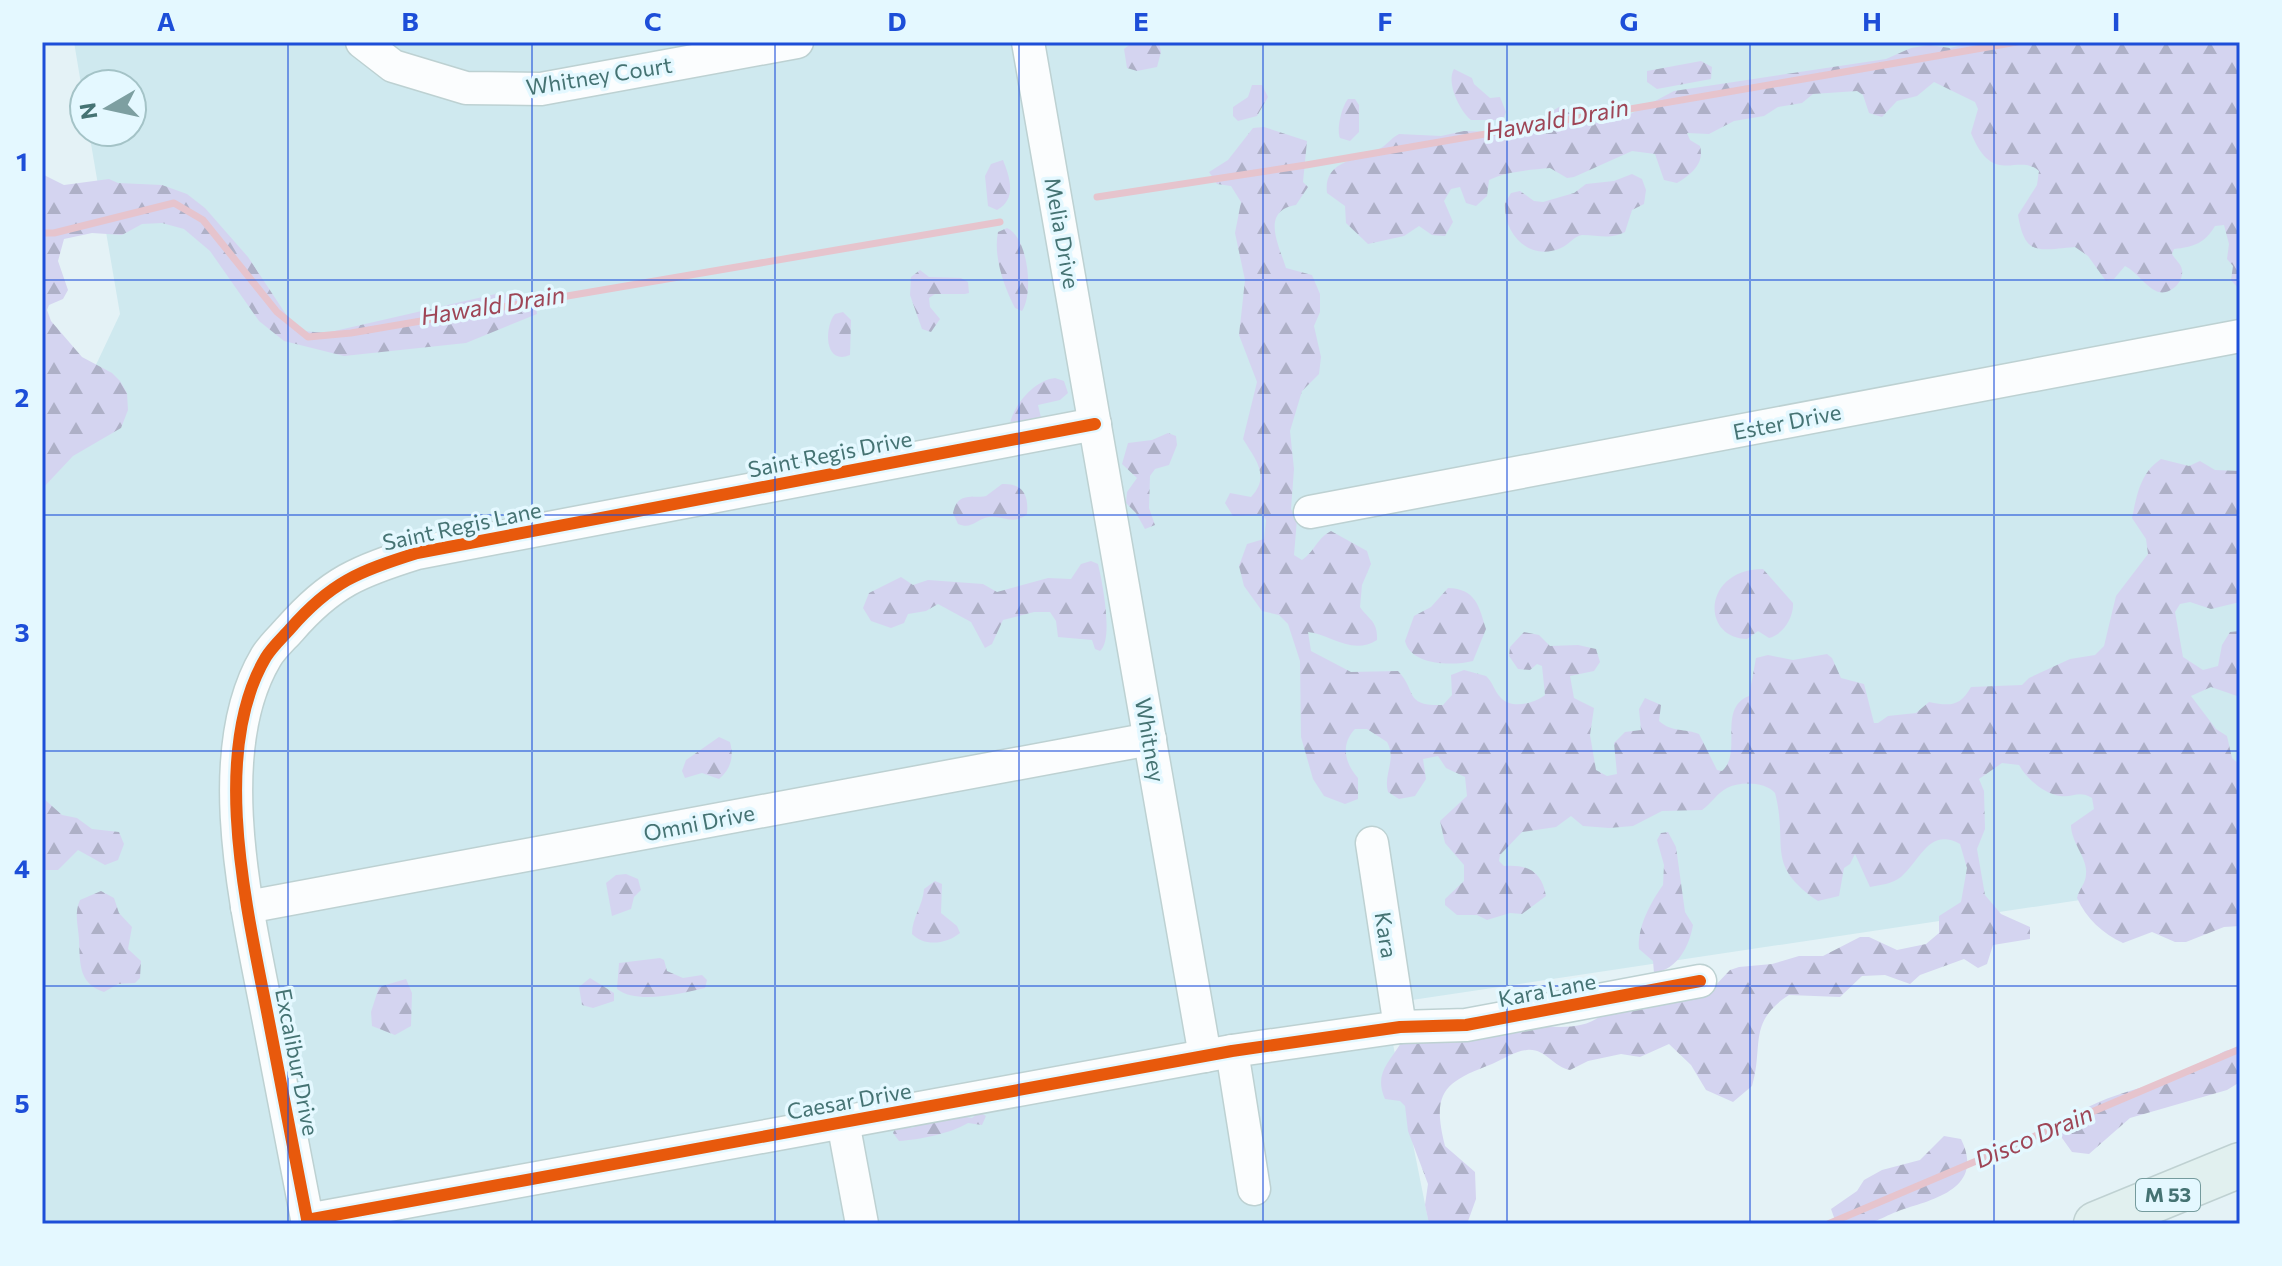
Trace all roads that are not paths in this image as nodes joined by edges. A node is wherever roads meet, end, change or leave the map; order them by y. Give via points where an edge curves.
1 (362, 42) edge
2 (797, 42) edge
3 (1028, 42) edge
4 (2240, 336) edge
5 (1095, 424) junction
6 (1322, 510) dead end
7 (573, 523) joint
8 (1150, 739) junction
9 (1372, 843) dead end
10 (247, 907) junction
11 (1700, 981) dead end
12 (1400, 1027) junction
13 (1218, 1053) junction
14 (843, 1122) junction
15 (2240, 1165) edge
16 (1254, 1189) dead end
17 (308, 1222) edge
18 (862, 1224) edge
19 (2096, 1224) edge

1 - 2 street, Whitney Court via 393,66 466,88 541,89
3 - 5 street, Melia Drive
4 - 6 street, Ester Drive
5 - 7 street, Saint Regis Drive
5 - 8 street, Whitney
7 - 10 street, Saint Regis Lane via 367,568 325,591 266,657 246,709 237,757 237,825
8 - 10 street, Omni Drive
8 - 13 street, Whitney
9 - 12 street, Kara
10 - 17 street, Excalibur Drive
11 - 12 street, Kara Lane via 1466,1025
12 - 13 street, Caesar Drive
13 - 14 street, Caesar Drive
13 - 16 street, Whitney
14 - 17 street, Caesar Drive
14 - 18 street
15 - 19 highway, M 53

